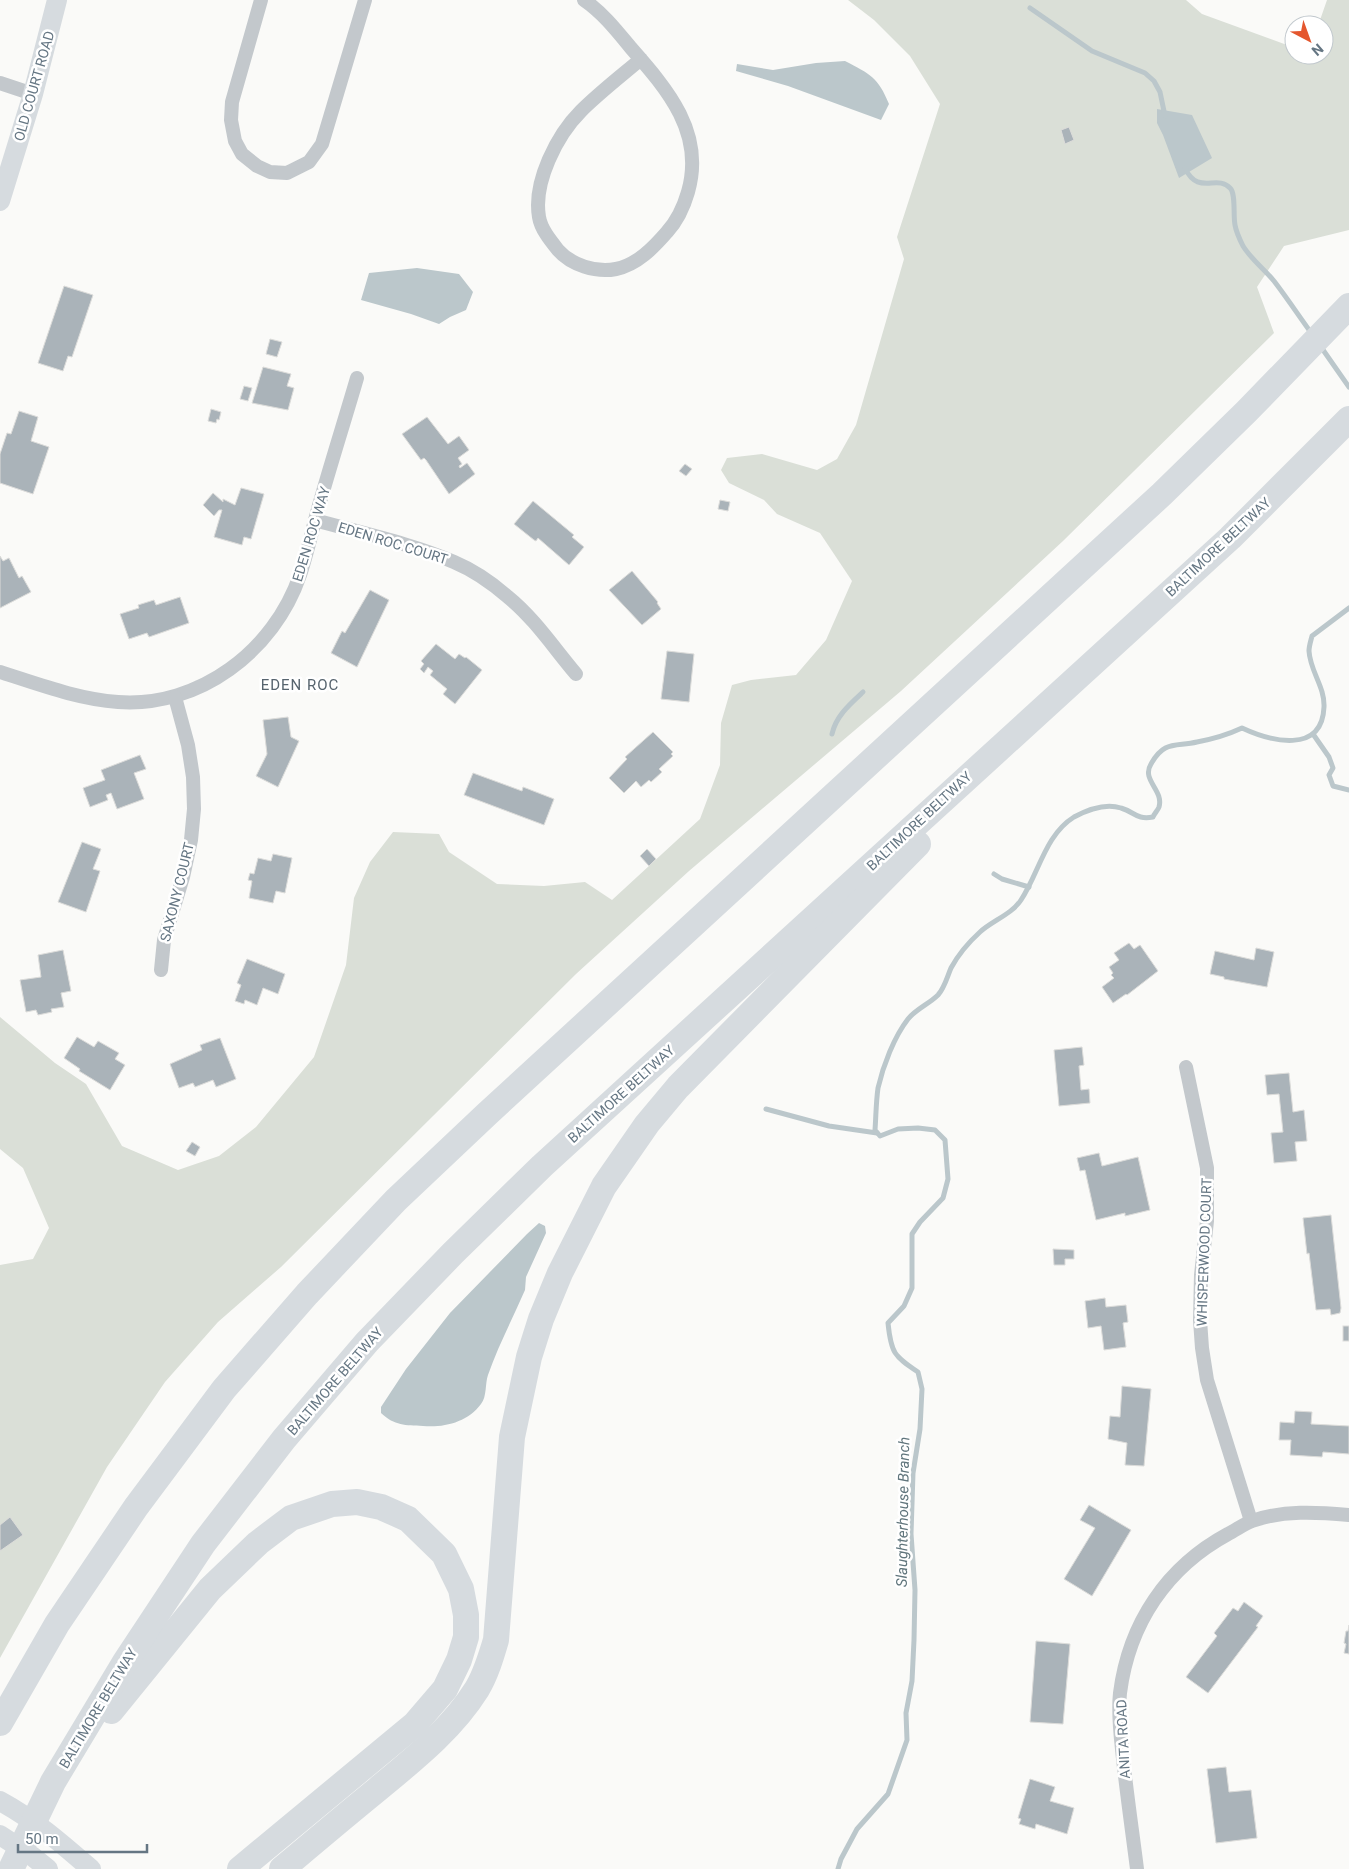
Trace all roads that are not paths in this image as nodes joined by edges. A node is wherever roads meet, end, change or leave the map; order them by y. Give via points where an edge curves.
1 (57, 0) edge
2 (261, 0) edge
3 (365, 0) edge
4 (584, 0) edge
5 (641, 59) junction
6 (0, 83) edge
7 (33, 94) junction
8 (0, 201) edge
9 (1349, 306) edge
10 (357, 378) dead end
11 (1349, 419) edge
12 (315, 520) junction
13 (1126, 634) junction
14 (0, 672) edge
15 (576, 674) dead end
16 (175, 697) junction
17 (161, 970) dead end
18 (1186, 1067) dead end
19 (1349, 1515) edge
20 (1251, 1521) junction
21 (0, 1724) edge
22 (56, 1779) junction
23 (0, 1801) edge
24 (0, 1835) edge
25 (11, 1869) edge
26 (48, 1869) edge
27 (91, 1869) edge
28 (240, 1869) edge
29 (282, 1869) edge
30 (1137, 1869) edge

1 - 7 main road, OLD COURT ROAD
2 - 3 street via 232,102 231,120 235,141 242,154 256,166 270,172 287,173 309,162 322,144
4 - 5 street via 596,8
5 - 5 street via 668,94 686,126 693,149 692,180 686,201 673,225 656,246 632,264 598,270 577,264 562,255 548,238 539,218 538,198 543,177 561,135 580,112
6 - 7 street
7 - 8 main road, OLD COURT ROAD
9 - 21 highway via 1162,494 487,1114 396,1200 313,1286 224,1388 136,1507 57,1624
10 - 12 street, EDEN ROC WAY
11 - 13 highway, BALTIMORE BELTWAY via 1230,538
12 - 15 street, EDEN ROC COURT via 424,551 455,562 484,578 510,598
12 - 16 street, EDEN ROC WAY via 300,576 274,627 234,666
13 - 22 highway, BALTIMORE BELTWAY via 542,1166 367,1342 284,1439 203,1544 125,1662
13 - 29 highway via 678,1087 626,1153 604,1186 560,1273 529,1357 512,1437 496,1640 488,1668 462,1710 440,1734
14 - 16 street, EDEN ROC WAY via 60,691 109,701 141,702
16 - 17 street, SAXONY COURT via 188,745 194,809 191,840 164,940
18 - 20 street, WHISPERWOOD COURT via 1207,1168 1207,1221 1201,1275 1202,1348 1207,1380
19 - 20 street, ANITA ROAD via 1318,1512
20 - 30 street, ANITA ROAD via 1191,1558 1147,1609 1135,1634 1120,1693 1120,1724
22 - 25 highway, BALTIMORE BELTWAY
22 - 28 highway via 210,1589 291,1518 332,1504 357,1502 408,1518 444,1554 461,1589 466,1637 445,1689 415,1724
23 - 27 main road via 24,1814
24 - 26 main road

